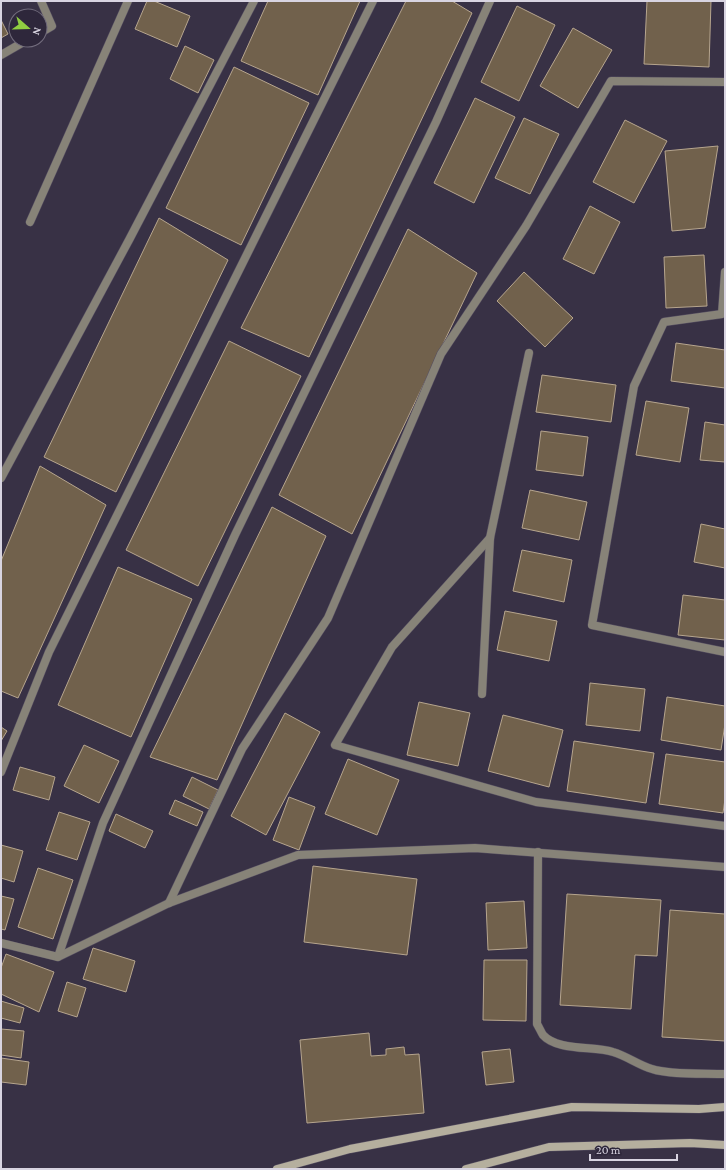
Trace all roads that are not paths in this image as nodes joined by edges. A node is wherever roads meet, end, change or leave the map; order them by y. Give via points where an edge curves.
1 (128, 1) edge
2 (254, 1) edge
3 (373, 1) edge
4 (490, 1) edge
5 (48, 17) edge
6 (48, 28) edge
7 (13, 48) edge
8 (1, 55) edge
9 (725, 82) edge
10 (30, 222) dead end
11 (725, 272) edge
12 (529, 353) dead end
13 (1, 478) edge
14 (490, 538) junction
15 (725, 652) edge
16 (482, 694) dead end
17 (1, 772) edge
18 (725, 826) edge
19 (538, 852) junction
20 (725, 867) edge
21 (169, 903) junction
22 (1, 943) edge
23 (58, 957) junction
24 (725, 1074) edge
25 (725, 1107) edge
26 (725, 1146) edge
27 (277, 1169) edge
28 (466, 1169) edge

1 - 10 street
2 - 13 street
3 - 17 street via 49,652
4 - 23 street via 436,122 235,535 103,822
5 - 6 street via 52,26
7 - 8 street
9 - 21 street via 611,81 526,226 441,354 328,618 242,749
11 - 15 street via 722,314 664,322 634,386 592,625
12 - 14 street
14 - 16 street
14 - 18 street via 392,647 335,745 536,802
19 - 20 street
19 - 21 street via 475,848 298,856
19 - 24 street via 537,1024 544,1036 558,1044 612,1051 653,1070
21 - 23 street
22 - 23 street
25 - 27 main road via 572,1107 350,1149
26 - 28 main road via 690,1144 549,1148

